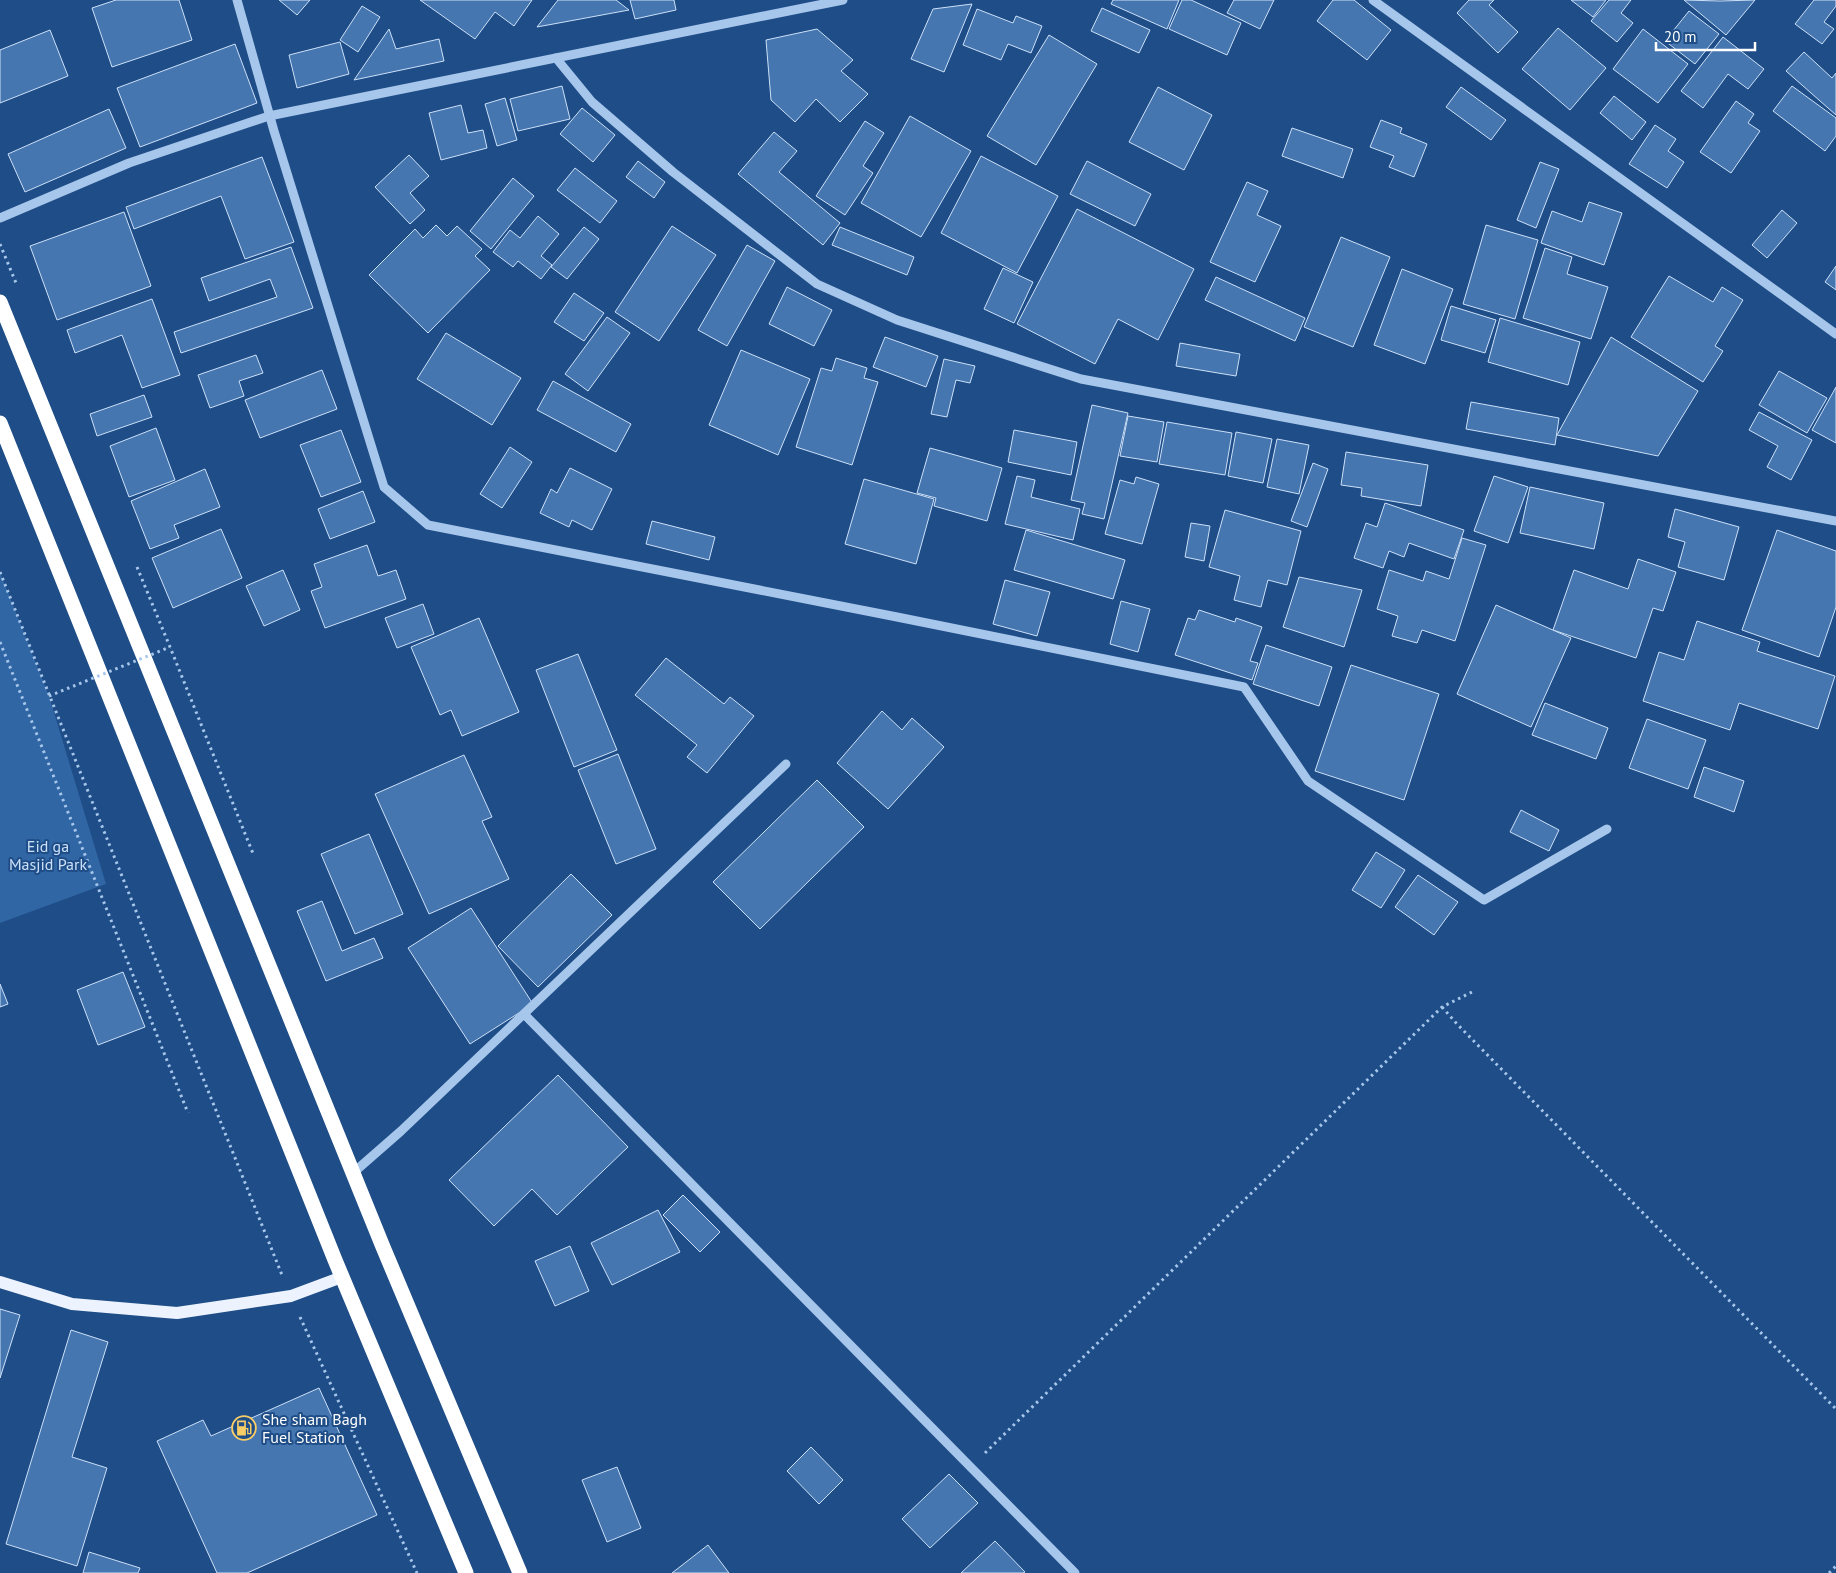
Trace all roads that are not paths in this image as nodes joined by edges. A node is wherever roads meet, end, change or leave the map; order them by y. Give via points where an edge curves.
1 (237, 0) edge
2 (843, 0) edge
3 (1373, 0) edge
4 (556, 58) junction
5 (270, 116) junction
6 (0, 218) edge
7 (0, 302) edge
8 (1836, 334) edge
9 (0, 424) edge
10 (1836, 520) edge
11 (786, 764) dead end
12 (1607, 829) dead end
13 (524, 1014) junction
14 (353, 1173) junction
15 (342, 1277) junction
16 (0, 1282) edge
17 (466, 1573) edge
18 (520, 1573) edge
19 (1075, 1573) edge

1 - 5 street
2 - 4 street
3 - 8 street
4 - 5 street
4 - 10 street via 592,102 673,172 817,284 897,320 1082,379
5 - 6 street via 129,163
5 - 12 street via 384,488 428,525 1244,687 1308,781 1484,900
7 - 14 highway
9 - 15 highway
11 - 13 street
13 - 14 street
13 - 19 street
14 - 18 highway
15 - 16 main road via 291,1296 177,1313 72,1304
15 - 17 highway

